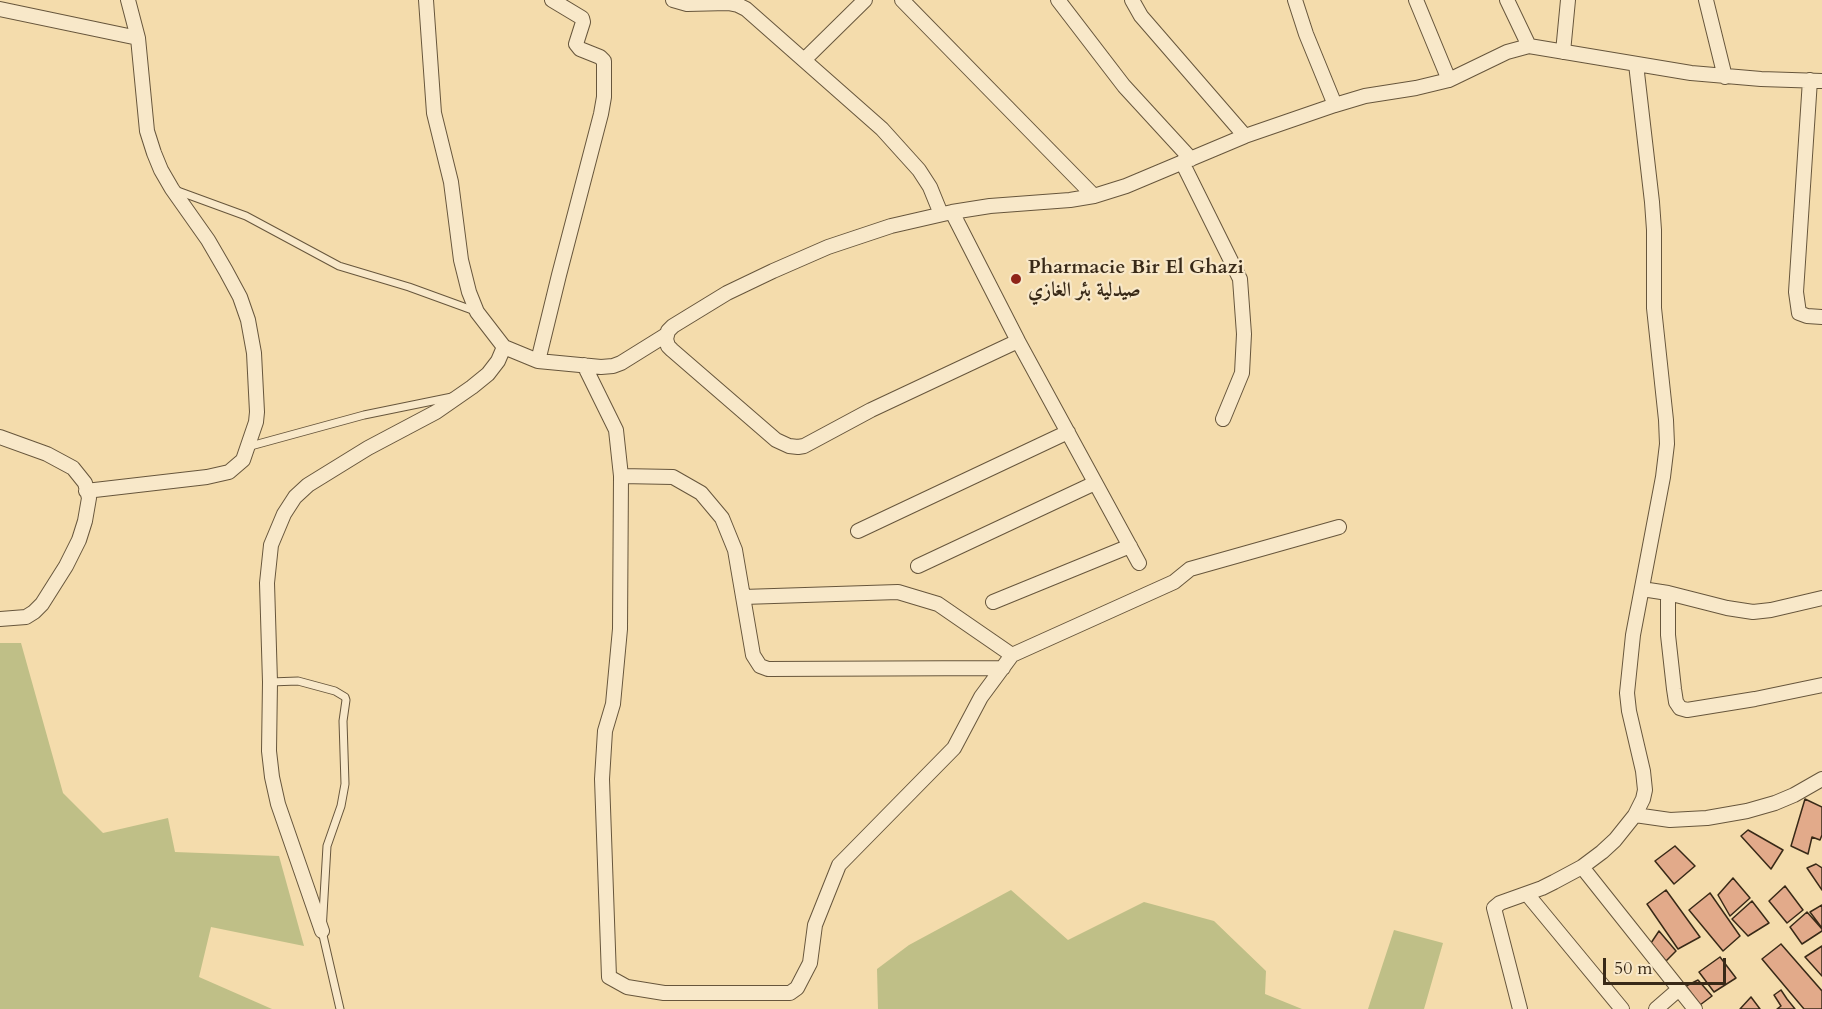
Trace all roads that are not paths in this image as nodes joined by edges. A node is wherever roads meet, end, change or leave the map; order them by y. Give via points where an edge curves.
1 (128, 0) edge
2 (426, 0) edge
3 (552, 0) edge
4 (673, 0) edge
5 (865, 0) edge
6 (902, 0) edge
7 (1058, 0) edge
8 (1132, 0) edge
9 (1295, 0) edge
10 (1416, 0) edge
11 (1506, 0) edge
12 (1568, 0) edge
13 (1706, 0) edge
14 (0, 9) edge
15 (138, 38) junction
16 (1529, 46) junction
17 (1563, 52) junction
18 (804, 60) junction
19 (1636, 64) junction
20 (1725, 77) junction
21 (1449, 80) junction
22 (1816, 81) edge
23 (1335, 105) junction
24 (1245, 136) junction
25 (1186, 160) junction
26 (172, 189) junction
27 (1094, 196) junction
28 (947, 213) junction
29 (477, 312) junction
30 (1822, 317) edge
31 (666, 335) junction
32 (1018, 341) junction
33 (504, 347) junction
34 (538, 361) junction
35 (584, 365) junction
36 (458, 396) junction
37 (1223, 419) dead end
38 (1068, 432) junction
39 (1, 441) edge
40 (247, 447) junction
41 (621, 476) junction
42 (1095, 483) junction
43 (86, 490) junction
44 (1339, 527) dead end
45 (858, 531) dead end
46 (1130, 546) junction
47 (1139, 563) dead end
48 (918, 566) dead end
49 (1642, 590) junction
50 (1668, 593) junction
51 (743, 597) junction
52 (1822, 598) edge
53 (993, 602) dead end
54 (0, 618) edge
55 (1012, 655) junction
56 (1003, 668) junction
57 (270, 682) junction
58 (1822, 685) edge
59 (1822, 778) edge
60 (1635, 815) junction
61 (1582, 867) junction
62 (1527, 894) junction
63 (322, 932) junction
64 (1679, 989) junction
65 (340, 1009) edge
66 (1520, 1009) edge
67 (1622, 1009) edge
68 (1656, 1009) edge
69 (1695, 1009) edge

1 - 15 street
2 - 29 street via 434,113 451,182 461,260
3 - 34 street via 582,18 576,44 604,61 604,97
4 - 18 street via 738,5
5 - 18 street
6 - 27 street
7 - 25 street
8 - 24 street via 1141,16
9 - 23 street
10 - 21 street
11 - 16 street
12 - 17 street
13 - 20 street
14 - 15 street
15 - 26 street via 147,131
16 - 17 street
16 - 21 street via 1507,52
17 - 19 street
18 - 28 street via 882,129 919,170
19 - 20 street
19 - 49 street via 1652,202 1654,308 1667,444
20 - 22 street
21 - 23 street
22 - 30 street via 1796,291 1799,313
23 - 24 street
24 - 25 street
25 - 27 street
25 - 37 street via 1240,279 1242,373
26 - 29 lane via 246,216 339,266
26 - 40 street via 226,271 248,320 257,411
27 - 28 street
28 - 31 street via 828,247 727,293 673,326
28 - 32 street
29 - 33 street
31 - 32 street via 668,346 776,440 798,447
31 - 35 street via 613,366
32 - 38 street
33 - 34 street
33 - 36 street via 488,374
34 - 35 street
35 - 41 street via 616,430
36 - 40 lane via 364,415
36 - 57 street via 347,460 295,496 276,530 268,563
38 - 42 street
38 - 45 street
39 - 43 street via 47,454 72,468
40 - 43 street via 243,460 220,475
41 - 51 street via 673,477 701,493 722,518 735,550
41 - 56 street via 620,629 602,780 609,977 627,987 664,993 790,993 797,988 810,963 814,926 840,864 954,748 981,697
42 - 46 street
42 - 48 street
43 - 54 street via 86,521 79,540 42,604 26,616
44 - 55 street via 1190,569 1174,582
46 - 47 street
46 - 53 street
49 - 50 street
49 - 60 street via 1627,693 1645,784
50 - 52 street via 1753,612
50 - 58 street via 1674,689 1680,708 1755,699
51 - 55 street via 898,592 938,604
51 - 56 street via 753,655 760,666 768,669
55 - 56 street
57 - 63 street via 272,777
57 - 63 lane via 298,681 335,691 346,700 345,784 327,846
59 - 60 street via 1794,795 1747,811 1670,820
60 - 61 street via 1615,840
61 - 62 street
61 - 64 street
62 - 66 street via 1494,908
62 - 67 street
63 - 65 lane
64 - 68 street
64 - 69 street

